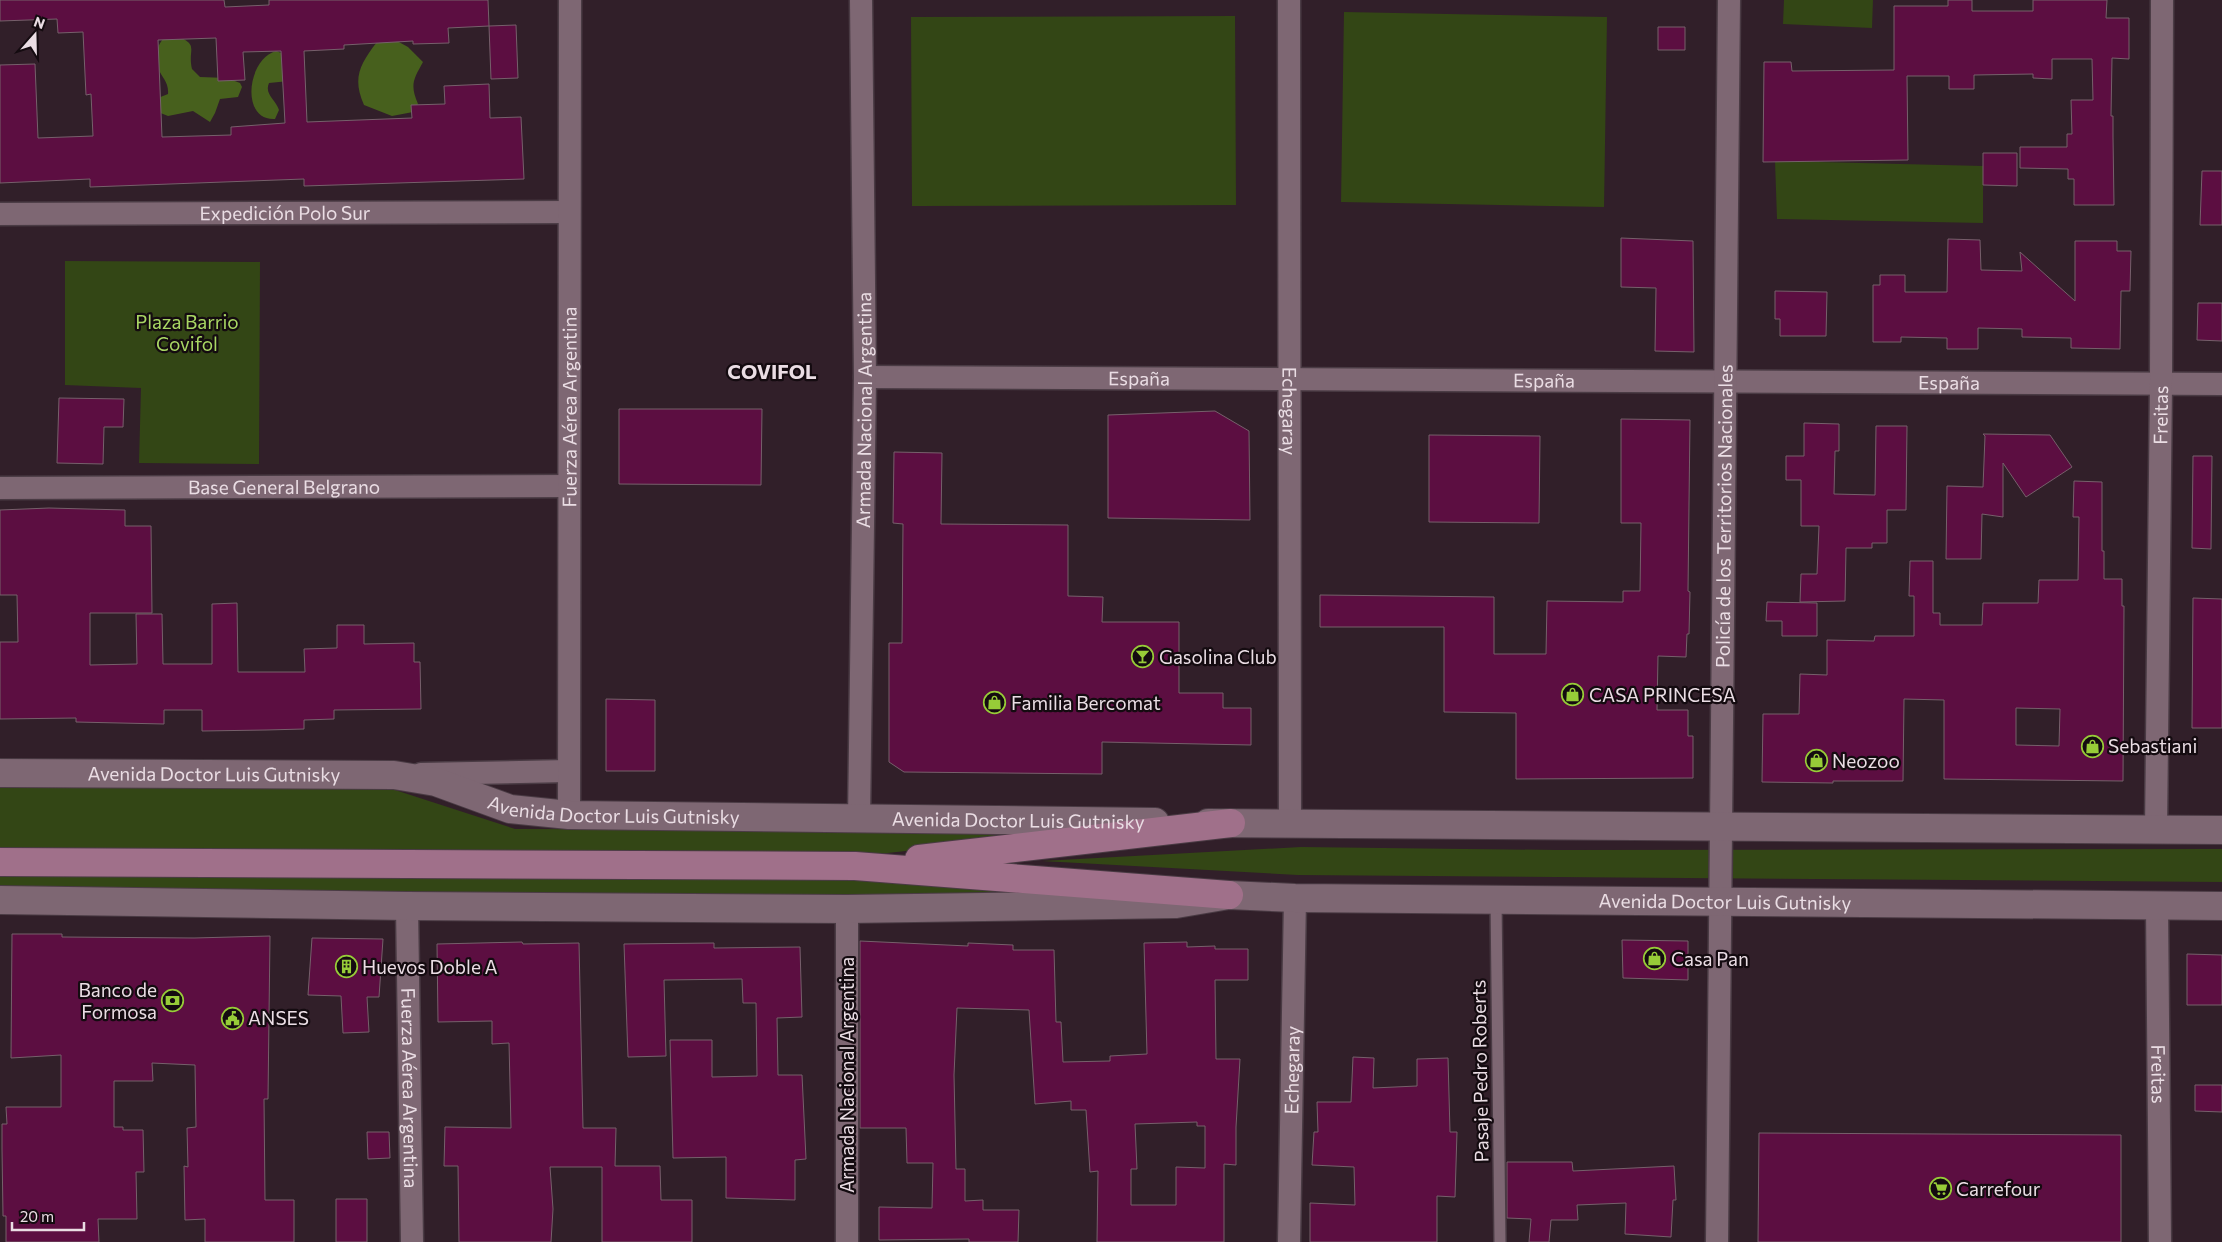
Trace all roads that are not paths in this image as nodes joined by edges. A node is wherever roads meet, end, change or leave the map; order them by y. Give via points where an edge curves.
1 (570, 0) edge
2 (861, 0) edge
3 (1289, 0) edge
4 (1729, 0) edge
5 (2162, 0) edge
6 (569, 212) junction
7 (0, 214) edge
8 (865, 377) junction
9 (1290, 379) junction
10 (1725, 382) junction
11 (2161, 384) junction
12 (2222, 384) edge
13 (568, 486) junction
14 (0, 488) edge
15 (568, 771) junction
16 (0, 773) edge
17 (394, 774) junction
18 (569, 814) junction
19 (859, 820) junction
20 (1231, 823) junction
21 (1290, 823) junction
22 (1721, 826) junction
23 (2156, 830) junction
24 (2222, 830) edge
25 (0, 862) edge
26 (855, 866) junction
27 (1229, 895) junction
28 (1295, 898) junction
29 (0, 900) edge
30 (1496, 900) junction
31 (1720, 902) junction
32 (407, 906) junction
33 (2156, 906) junction
34 (2222, 906) edge
35 (847, 909) junction
36 (412, 1242) edge
37 (847, 1242) edge
38 (1289, 1242) edge
39 (1500, 1242) edge
40 (1717, 1242) edge
41 (2160, 1242) edge

1 - 6 street, Fuerza Aérea Argentina
2 - 8 street, Armada Nacional Argentina
3 - 9 street, Echegaray
4 - 10 street, Policía de los Territorios Nacionales
5 - 11 street, Freitas
6 - 7 street, Expedición Polo Sur
6 - 13 street, Fuerza Aérea Argentina
8 - 9 street, España
8 - 19 street, Armada Nacional Argentina
9 - 10 street, España
9 - 21 street, Echegaray
10 - 11 street, España
10 - 22 street, Policía de los Territorios Nacionales
11 - 12 street, España
11 - 23 street, Freitas
13 - 14 street, Base General Belgrano
13 - 15 street, Fuerza Aérea Argentina
15 - 17 street
15 - 18 street, Fuerza Aérea Argentina
16 - 17 main road, Avenida Doctor Luis Gutnisky
17 - 18 main road, Avenida Doctor Luis Gutnisky via 436,782 510,809
18 - 19 main road, Avenida Doctor Luis Gutnisky
19 - 20 main road, Avenida Doctor Luis Gutnisky
20 - 21 main road, Avenida Doctor Luis Gutnisky
20 - 26 main road, Avenida Doctor Luis Gutnisky
21 - 22 main road, Avenida Doctor Luis Gutnisky
22 - 23 main road, Avenida Doctor Luis Gutnisky
22 - 31 street, Policía de los Territorios Nacionales
23 - 24 main road, Avenida Doctor Luis Gutnisky
25 - 26 main road, Avenida Doctor Luis Gutnisky
26 - 27 main road, Avenida Doctor Luis Gutnisky
27 - 28 main road, Avenida Doctor Luis Gutnisky
27 - 35 main road, Avenida Doctor Luis Gutnisky via 1176,904
28 - 30 main road, Avenida Doctor Luis Gutnisky
28 - 38 street, Echegaray
29 - 32 main road, Avenida Doctor Luis Gutnisky
30 - 31 main road, Avenida Doctor Luis Gutnisky
30 - 39 lane, Pasaje Pedro Roberts
31 - 33 main road, Avenida Doctor Luis Gutnisky
31 - 40 street, Policía de los Territorios Nacionales
32 - 35 main road, Avenida Doctor Luis Gutnisky
32 - 36 street, Fuerza Aérea Argentina
33 - 34 main road, Avenida Doctor Luis Gutnisky
33 - 41 street, Freitas
35 - 37 street, Armada Nacional Argentina

